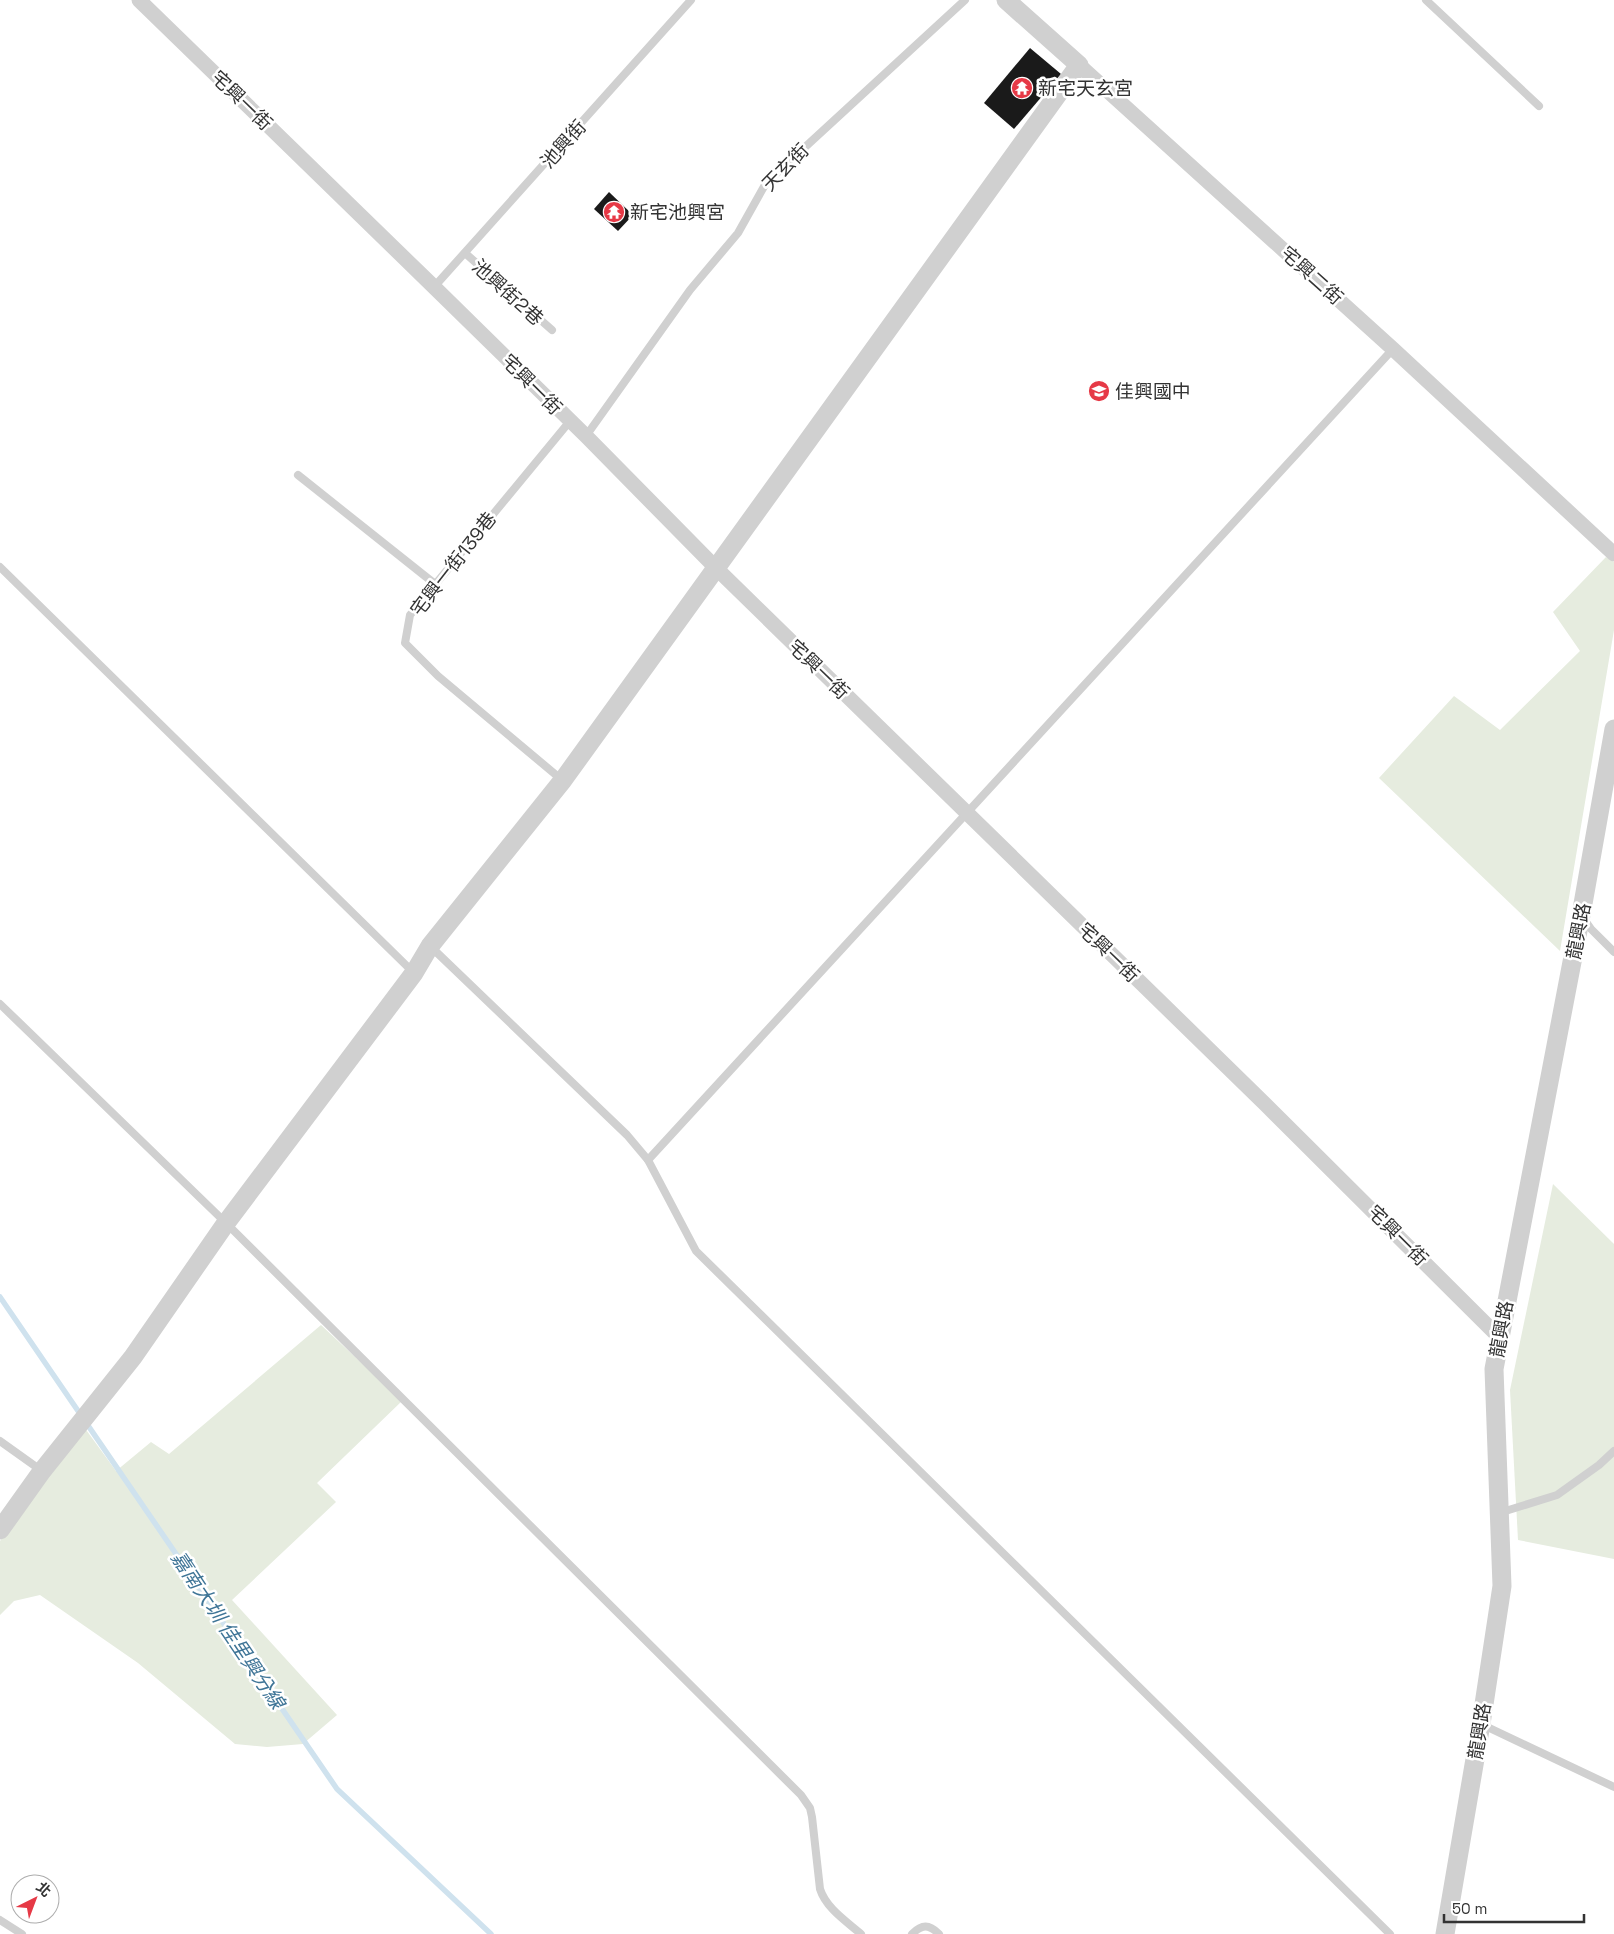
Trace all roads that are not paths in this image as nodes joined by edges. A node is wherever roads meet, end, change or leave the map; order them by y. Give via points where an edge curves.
1 (140, 0) edge
2 (691, 0) edge
3 (965, 0) edge
4 (1006, 0) edge
5 (1426, 0) edge
6 (1079, 65) junction
7 (1539, 106) dead end
8 (465, 253) junction
9 (434, 287) junction
10 (552, 330) dead end
11 (1393, 349) junction
12 (570, 422) junction
13 (586, 436) junction
14 (298, 476) dead end
15 (1614, 554) edge
16 (0, 567) edge
17 (716, 568) junction
18 (435, 584) junction
19 (1614, 729) edge
20 (563, 780) junction
21 (967, 813) junction
22 (1581, 915) junction
23 (430, 946) junction
24 (1614, 952) edge
25 (414, 973) junction
26 (0, 1004) edge
27 (648, 1160) junction
28 (226, 1223) junction
29 (1500, 1336) junction
30 (0, 1441) edge
31 (1614, 1451) edge
32 (42, 1470) junction
33 (1499, 1513) junction
34 (0, 1530) edge
35 (1481, 1724) junction
36 (1614, 1787) edge
37 (0, 1920) edge
38 (22, 1934) edge
39 (861, 1934) edge
40 (912, 1934) edge
41 (939, 1934) edge
42 (1390, 1934) edge
43 (1445, 1934) edge

1 - 9 street, 宅興一街
2 - 8 lane, 池興街
3 - 13 lane, 天玄街 via 766,182 738,233 690,290
4 - 6 street, 宅興二街
5 - 7 lane
6 - 11 street, 宅興二街
6 - 17 street
8 - 9 lane, 池興街
8 - 10 lane, 池興街2巷
9 - 12 street, 宅興一街
11 - 15 street, 宅興二街
11 - 21 lane
12 - 13 street, 宅興一街
12 - 18 lane, 宅興一街139巷
13 - 17 street, 宅興一街
14 - 18 lane
16 - 25 lane
17 - 20 street
17 - 21 street, 宅興一街
18 - 20 lane, 宅興一街139巷 via 410,615 405,643 438,676
19 - 22 street, 龍興路
20 - 23 street
21 - 27 lane
21 - 29 street, 宅興一街
22 - 24 lane
22 - 29 street, 龍興路
23 - 25 street
23 - 27 lane via 627,1135
25 - 28 street
26 - 28 lane
27 - 42 lane via 696,1251
28 - 32 street via 133,1357
28 - 39 lane via 801,1795 812,1817 822,1896
29 - 33 street, 龍興路 via 1494,1369
30 - 32 lane
31 - 33 lane via 1557,1495
32 - 34 street
33 - 35 street, 龍興路 via 1502,1586
35 - 36 lane
35 - 43 street, 龍興路
37 - 38 lane
40 - 41 lane via 917,1928 926,1926

